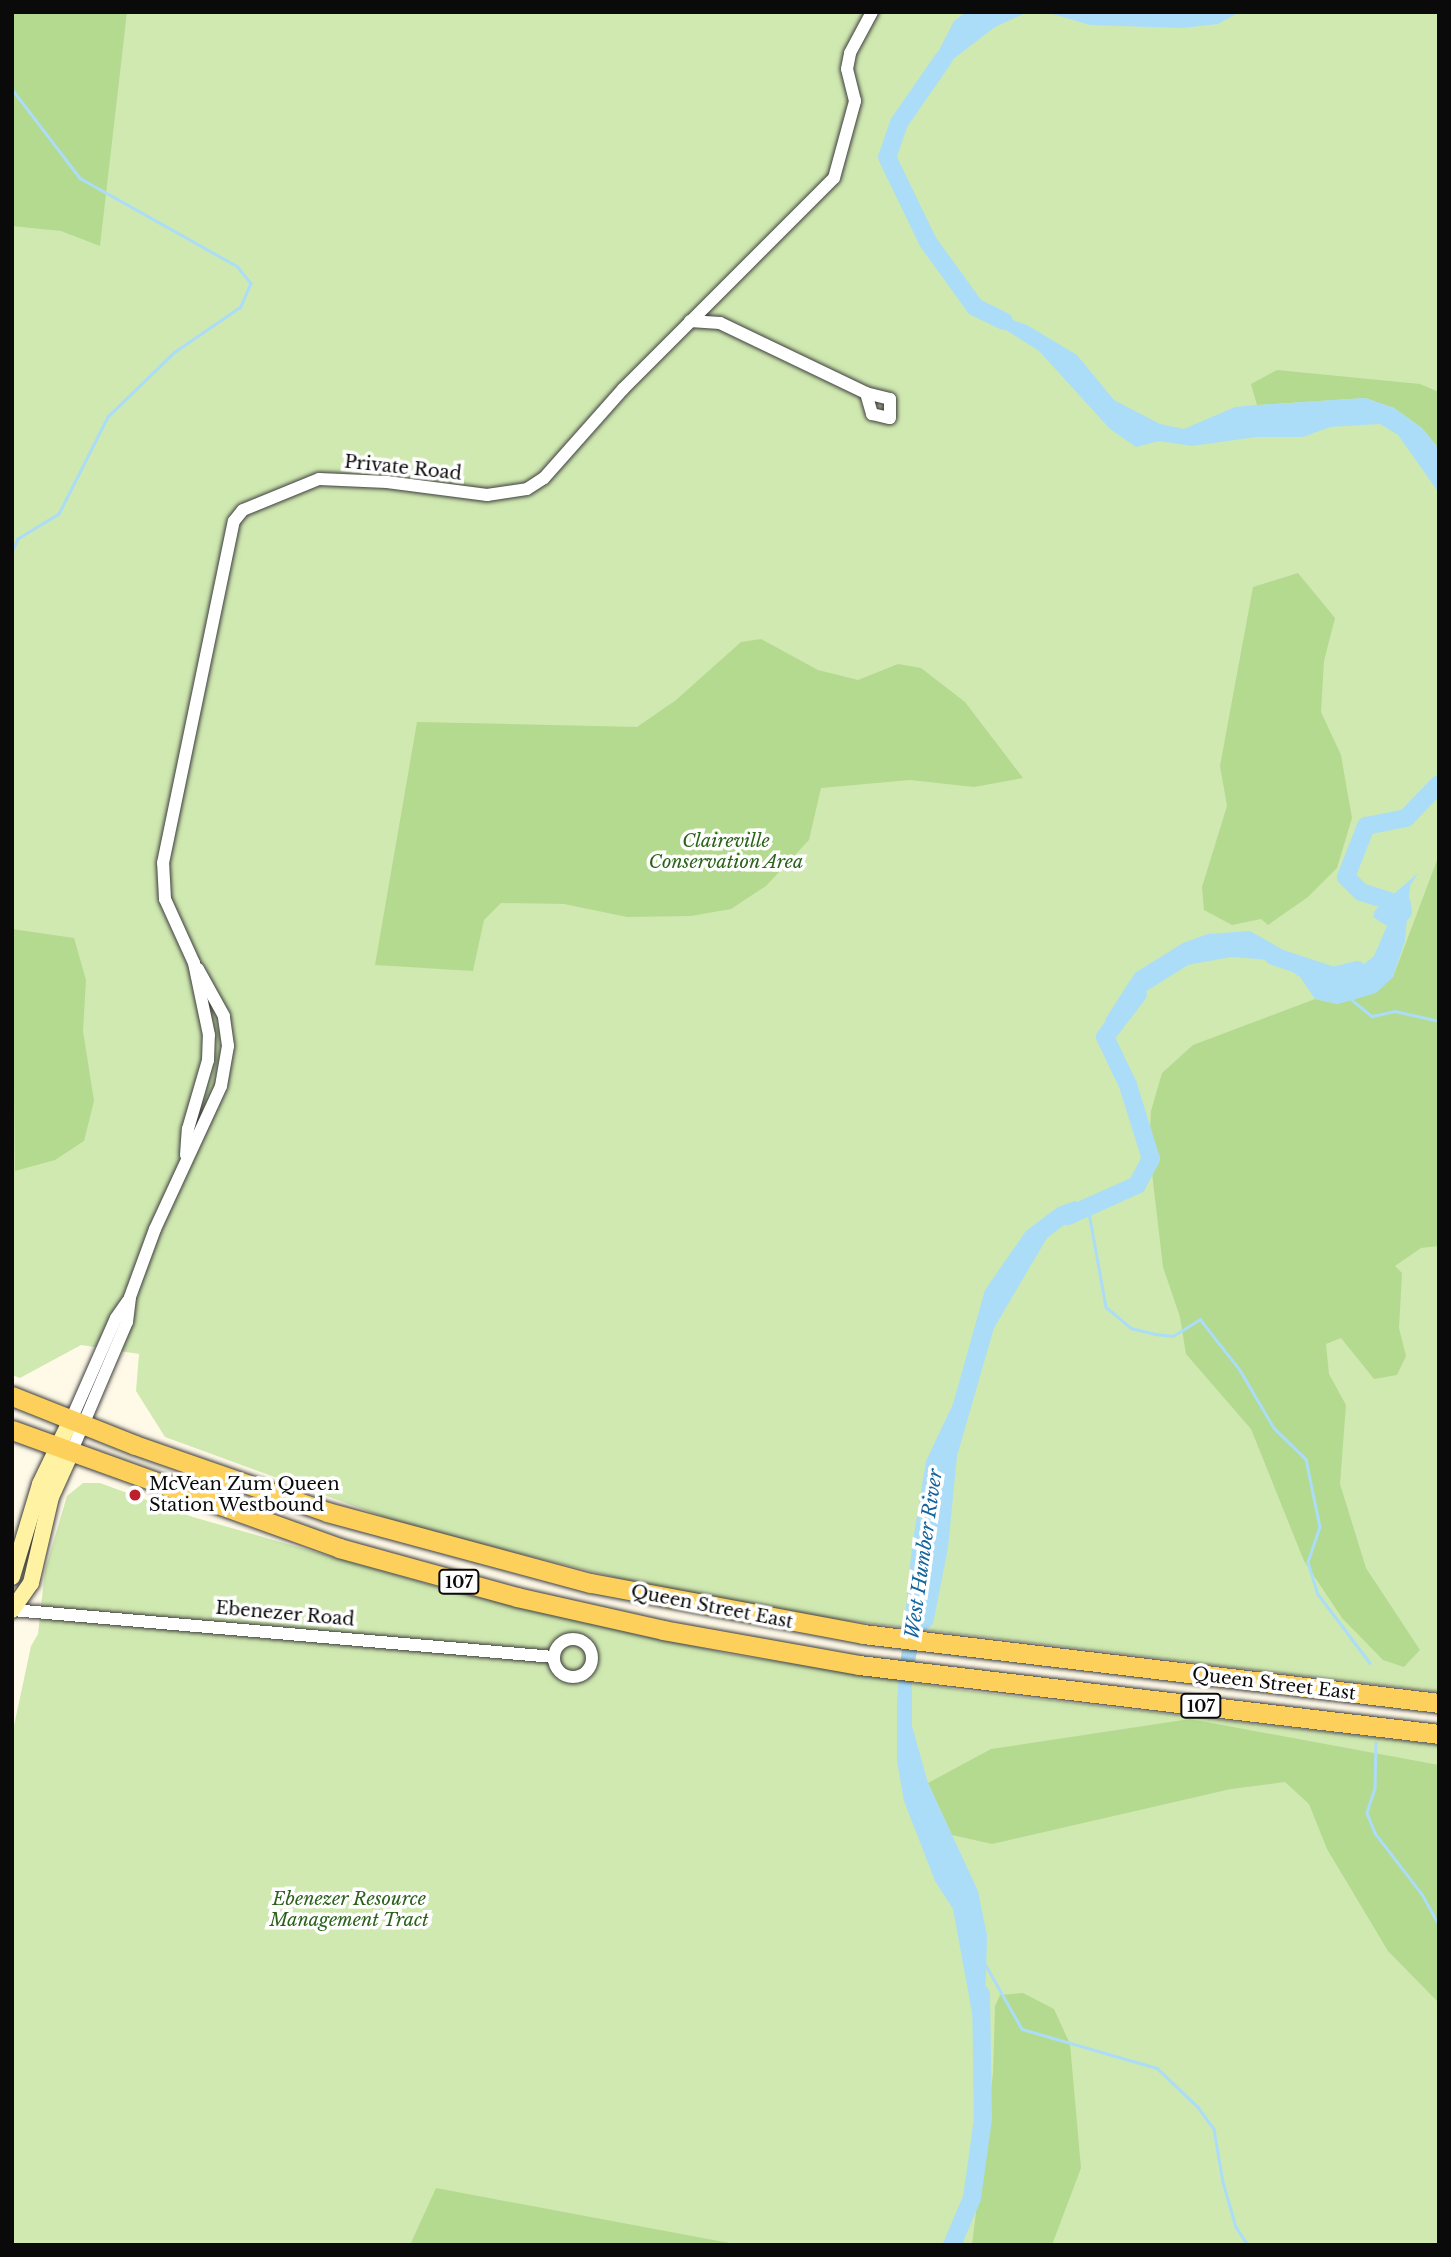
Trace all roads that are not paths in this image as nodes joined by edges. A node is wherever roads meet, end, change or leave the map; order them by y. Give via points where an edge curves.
1 (872, 12) edge
2 (690, 321) junction
3 (866, 393) dead end
4 (194, 963) junction
5 (186, 1155) junction
6 (12, 1396) edge
7 (78, 1423) junction
8 (12, 1430) edge
9 (64, 1451) junction
10 (12, 1577) edge
11 (12, 1609) edge
12 (554, 1657) dead end
13 (1439, 1703) edge
14 (1439, 1734) edge

1 - 2 street, Private Road via 850,53 847,69 855,101 840,168
2 - 3 street via 720,323
2 - 4 street, Private Road via 544,478 527,489 487,495 318,479 243,510 233,521 163,863 164,899
4 - 5 street via 209,1035 208,1060 188,1129
4 - 5 street via 216,995 228,1046 221,1086 204,1132
5 - 7 street via 131,1297 127,1322
6 - 7 main road, Queen Street East / 107
7 - 9 main road
7 - 13 main road, Queen Street East / 107 via 274,1494 485,1558 719,1610 863,1634
8 - 9 main road, Queen Street East / 107
9 - 10 main road via 29,1515
9 - 11 main road via 31,1583
9 - 14 main road, Queen Street East / 107 via 271,1526 477,1587 663,1630 963,1678
11 - 12 street, Ebenezer Road

